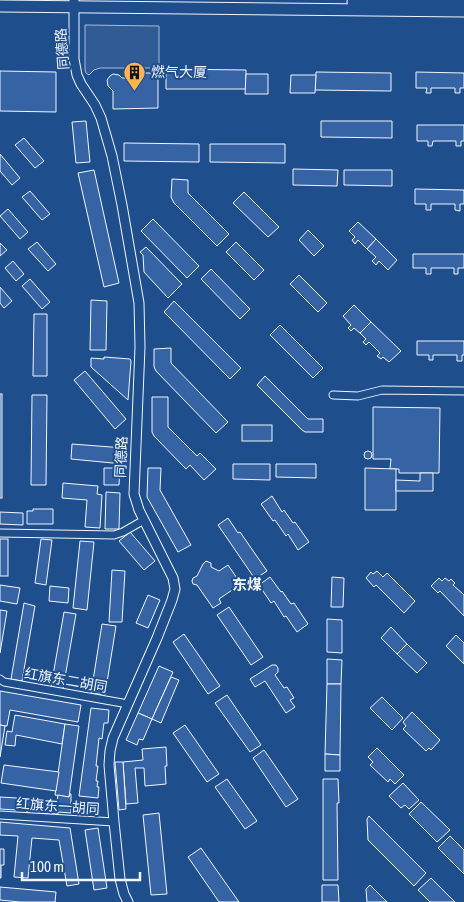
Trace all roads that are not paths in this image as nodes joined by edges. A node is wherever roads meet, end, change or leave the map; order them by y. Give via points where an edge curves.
1 (109, 0) edge
2 (464, 3) edge
3 (74, 4) edge
4 (0, 6) edge
5 (464, 11) edge
6 (464, 391) edge
7 (333, 396) dead end
8 (144, 520) junction
9 (0, 533) edge
10 (0, 679) edge
11 (128, 704) junction
12 (0, 815) edge
13 (114, 822) junction
14 (128, 902) edge

1 - 2 main road
3 - 4 main road
3 - 5 main road
3 - 8 street, 同德路 via 74,60 81,84 101,118 112,156 139,303 134,494
6 - 7 street via 382,390 358,396
8 - 9 street via 114,535
8 - 11 street, 同德路 via 173,578 175,589
10 - 11 street, 红旗东二胡同
11 - 13 street, 同德路 via 110,751
12 - 13 street, 红旗东一胡同
13 - 14 street, 同德路 via 120,879

